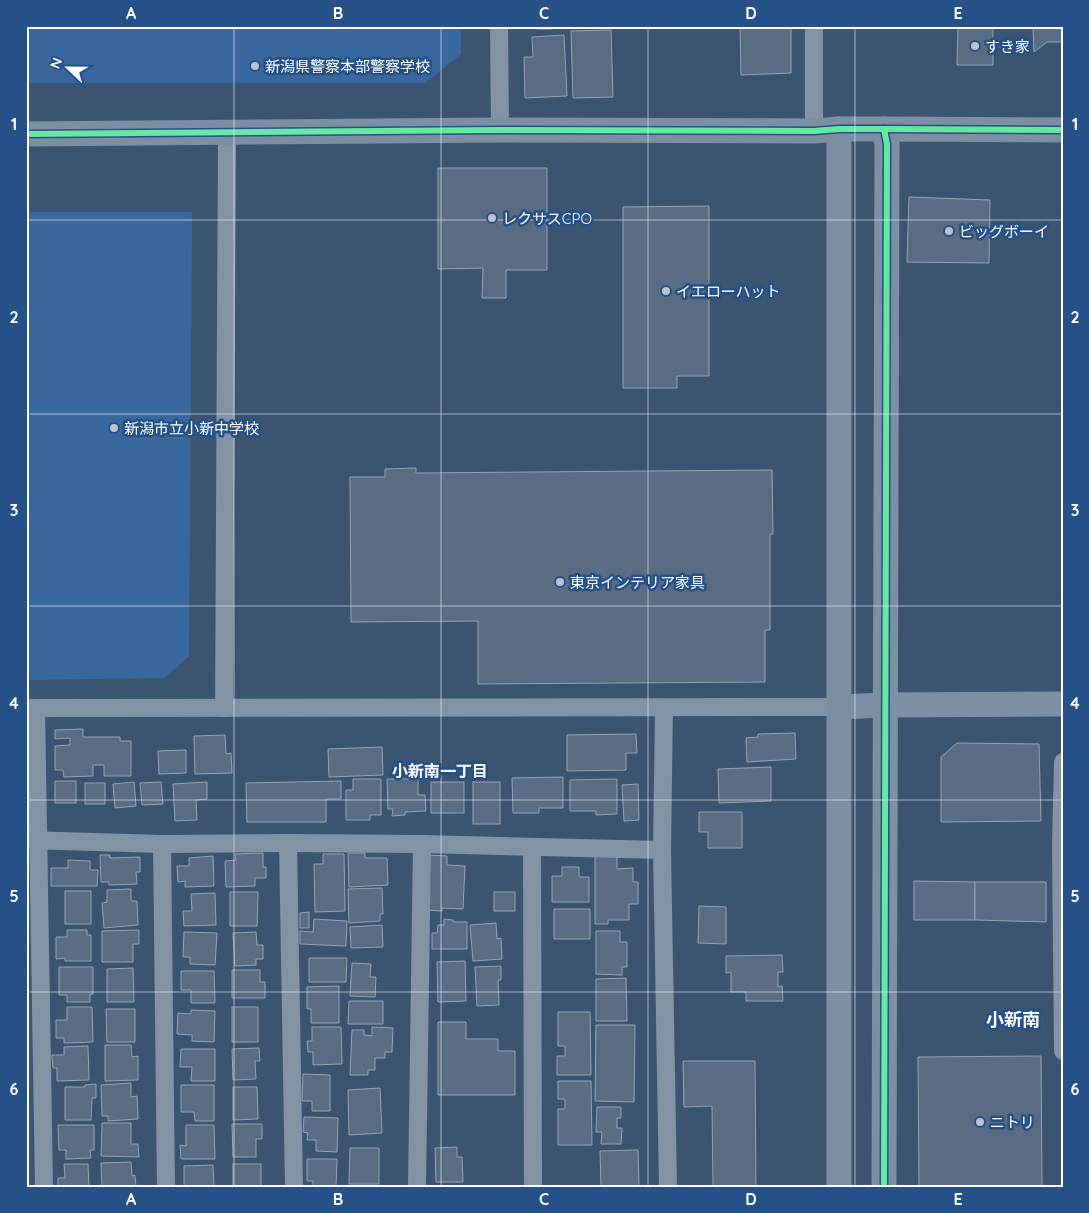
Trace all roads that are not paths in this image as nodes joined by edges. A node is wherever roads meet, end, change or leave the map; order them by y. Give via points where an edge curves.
1 (499, 26) edge
2 (814, 26) edge
3 (839, 129) junction
4 (884, 129) junction
5 (500, 130) junction
6 (1063, 130) edge
7 (814, 131) junction
8 (227, 132) junction
9 (26, 134) edge
10 (1063, 704) edge
11 (886, 705) junction
12 (839, 707) junction
13 (31, 708) edge
14 (224, 708) junction
15 (664, 708) junction
16 (1063, 762) edge
17 (32, 840) edge
18 (288, 843) junction
19 (162, 844) junction
20 (422, 844) junction
21 (1062, 846) edge
22 (532, 847) junction
23 (662, 850) junction
24 (1063, 1051) edge
25 (44, 1187) edge
26 (166, 1187) edge
27 (294, 1187) edge
28 (417, 1187) edge
29 (533, 1187) edge
30 (668, 1187) edge
31 (840, 1187) edge
32 (884, 1187) edge

1 - 5 street
2 - 7 street
3 - 4 street
3 - 7 street
3 - 12 street
4 - 6 street
4 - 11 street
5 - 7 street
5 - 8 street
8 - 9 street
8 - 14 street
10 - 11 street
11 - 12 street
11 - 32 street
12 - 15 street
12 - 31 street
13 - 14 street
13 - 17 street
14 - 15 street
15 - 23 street
16 - 21 street
17 - 19 street
17 - 25 street
18 - 19 street
18 - 20 street
18 - 27 street
19 - 26 street
20 - 22 street
20 - 28 street
21 - 24 street
22 - 23 street
22 - 29 street
23 - 30 street

